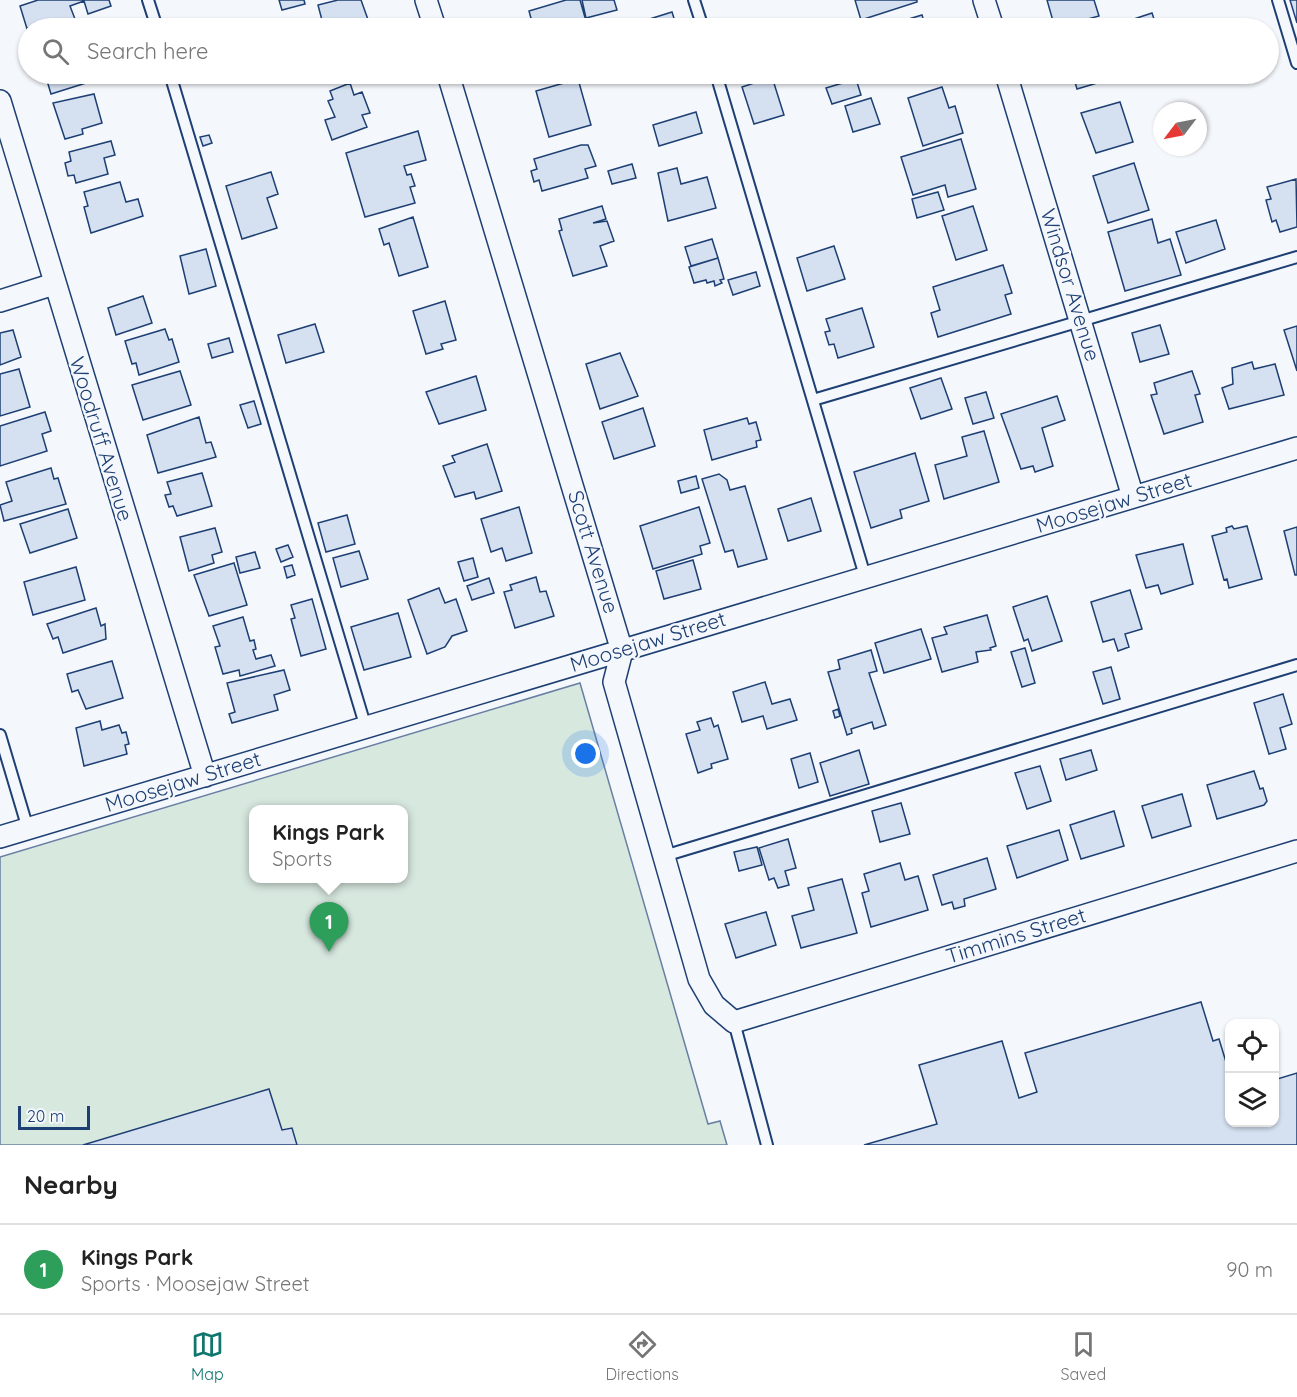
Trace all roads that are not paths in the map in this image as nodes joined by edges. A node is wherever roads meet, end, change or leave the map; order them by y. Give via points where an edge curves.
1 (148, 0) edge
2 (426, 0) edge
3 (694, 0) edge
4 (984, 0) edge
5 (1278, 0) edge
6 (154, 18) edge
7 (432, 18) edge
8 (700, 18) edge
9 (990, 18) edge
10 (1297, 63) edge
11 (173, 84) edge
12 (451, 84) edge
13 (719, 84) edge
14 (1009, 84) edge
15 (0, 101) edge
16 (1297, 257) edge
17 (54, 284) junction
18 (0, 301) edge
19 (1080, 320) junction
20 (813, 400) junction
21 (1297, 448) edge
22 (1133, 497) junction
23 (865, 576) junction
24 (622, 651) junction
25 (1297, 665) edge
26 (366, 728) junction
27 (0, 735) edge
28 (205, 776) junction
29 (28, 829) junction
30 (0, 837) edge
31 (1297, 851) edge
32 (664, 856) junction
33 (734, 1022) junction
34 (767, 1145) edge

1 - 6 lane
2 - 7 street
3 - 8 lane
4 - 9 street
5 - 10 lane
11 - 26 lane
12 - 24 street, Scott Avenue
13 - 20 lane
14 - 19 street, Windsor Avenue
15 - 17 street, Woodruff Avenue
16 - 19 lane
17 - 18 street
17 - 28 street, Woodruff Avenue
19 - 20 lane
19 - 22 street, Windsor Avenue
20 - 23 lane
21 - 22 street, Moosejaw Street
22 - 23 street, Moosejaw Street
23 - 24 street, Moosejaw Street
24 - 26 street, Moosejaw Street
24 - 32 street via 614,682
25 - 32 lane
26 - 28 street, Moosejaw Street
27 - 29 lane
28 - 29 street, Moosejaw Street
29 - 30 street, Moosejaw Street
31 - 33 street, Timmins Street
32 - 33 street via 699,979 714,1005
33 - 34 lane

